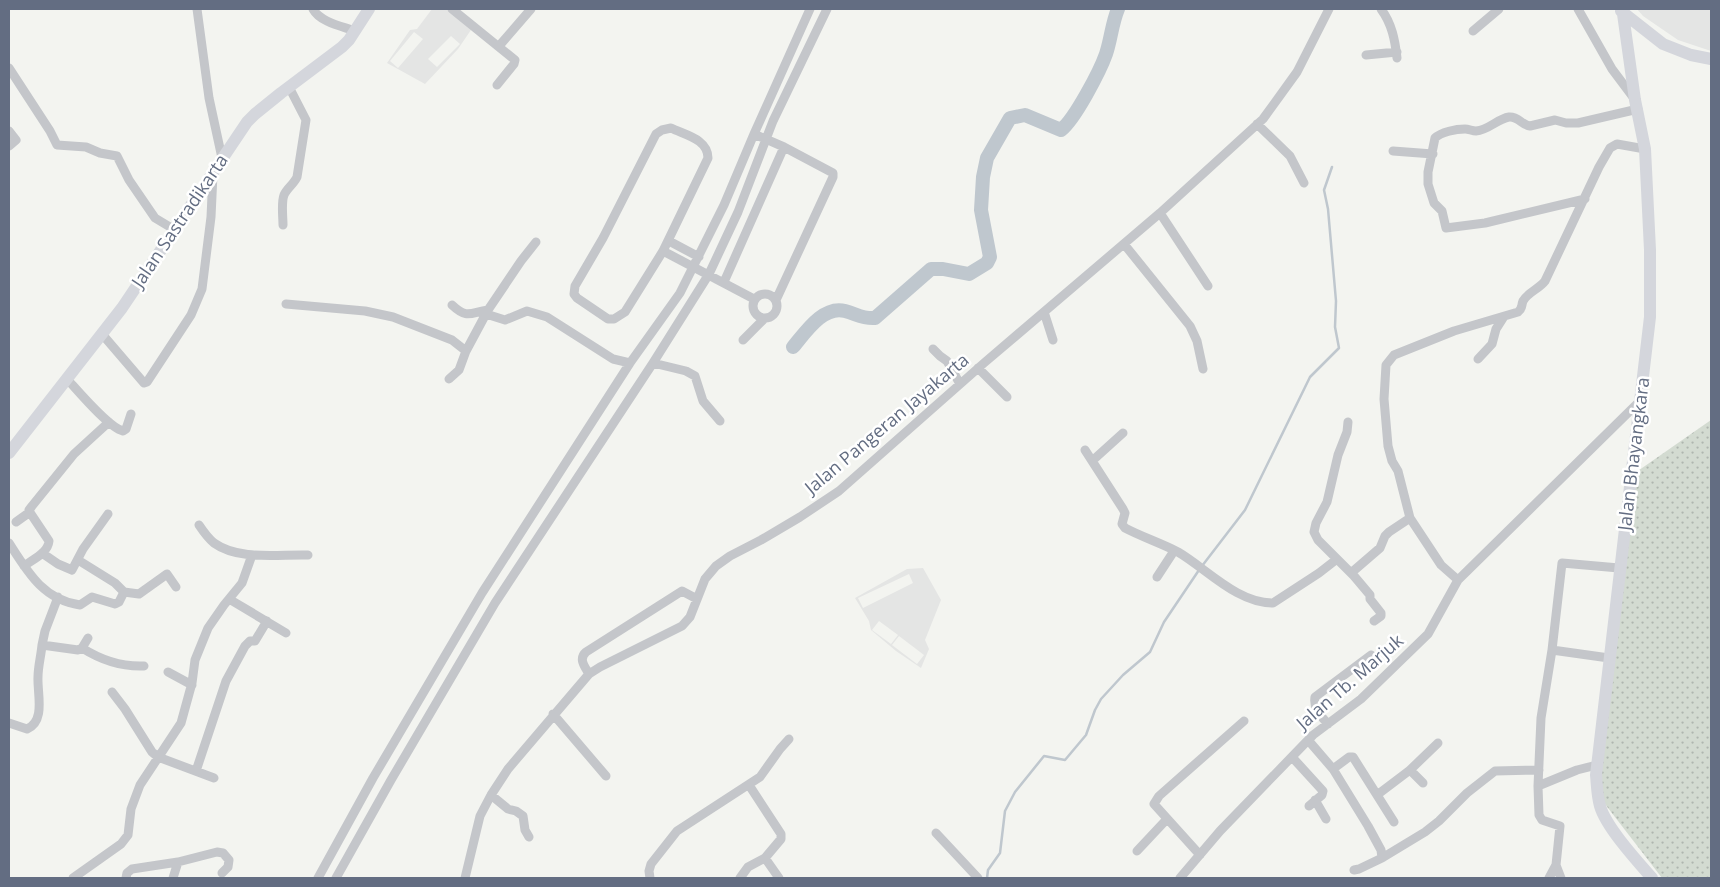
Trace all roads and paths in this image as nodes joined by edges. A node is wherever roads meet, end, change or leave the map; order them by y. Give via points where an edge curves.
1 (197, 9) edge
2 (313, 9) edge
3 (369, 9) edge
4 (452, 9) edge
5 (531, 9) edge
6 (810, 9) edge
7 (827, 9) edge
8 (1329, 9) edge
9 (1380, 9) edge
10 (1499, 9) edge
11 (1578, 9) edge
12 (1621, 11) edge
13 (355, 32) junction
14 (1473, 32) dead end
15 (499, 46) junction
16 (1366, 55) dead end
17 (1711, 59) edge
18 (9, 68) edge
19 (497, 85) dead end
20 (289, 88) junction
21 (1636, 105) junction
22 (1257, 124) junction
23 (9, 131) edge
24 (754, 134) junction
25 (766, 139) junction
26 (749, 145) junction
27 (9, 146) edge
28 (784, 147) junction
29 (1644, 149) junction
30 (762, 151) junction
31 (1393, 152) dead end
32 (1433, 154) junction
33 (222, 158) junction
34 (212, 174) junction
35 (1304, 183) dead end
36 (1585, 199) junction
37 (1160, 213) junction
38 (283, 225) dead end
39 (175, 230) junction
40 (669, 241) junction
41 (536, 242) dead end
42 (1124, 244) junction
43 (663, 251) junction
44 (699, 256) junction
45 (694, 267) junction
46 (709, 274) junction
47 (724, 282) junction
48 (1208, 286) dead end
49 (754, 299) junction
50 (776, 300) junction
51 (286, 304) dead end
52 (452, 305) dead end
53 (487, 312) junction
54 (1044, 312) junction
55 (1503, 318) junction
56 (764, 319) junction
57 (102, 334) junction
58 (743, 340) dead end
59 (1053, 340) dead end
60 (933, 349) dead end
61 (466, 351) junction
62 (1478, 359) dead end
63 (630, 363) junction
64 (653, 363) junction
65 (978, 368) junction
66 (1203, 369) dead end
67 (67, 379) junction
68 (448, 379) dead end
69 (960, 384) junction
70 (1007, 397) dead end
71 (1641, 400) junction
72 (131, 414) dead end
73 (720, 421) dead end
74 (109, 422) junction
75 (1348, 422) dead end
76 (1123, 433) dead end
77 (1085, 450) dead end
78 (9, 453) edge
79 (1092, 461) junction
80 (30, 512) junction
81 (108, 514) dead end
82 (1410, 518) junction
83 (16, 522) dead end
84 (199, 525) dead end
85 (9, 543) edge
86 (1174, 551) junction
87 (42, 553) junction
88 (252, 555) junction
89 (308, 555) dead end
90 (1337, 559) junction
91 (78, 560) junction
92 (24, 566) junction
93 (1619, 568) junction
94 (1351, 573) junction
95 (1157, 577) dead end
96 (1458, 580) junction
97 (176, 586) dead end
98 (124, 592) junction
99 (480, 597) junction
100 (58, 598) junction
101 (229, 599) junction
102 (697, 599) junction
103 (492, 609) junction
104 (267, 621) junction
105 (1374, 621) dead end
106 (286, 633) dead end
107 (88, 638) dead end
108 (42, 646) junction
109 (82, 648) junction
110 (1552, 650) junction
111 (1371, 656) dead end
112 (1609, 658) junction
113 (144, 666) dead end
114 (168, 672) dead end
115 (589, 674) junction
116 (192, 685) junction
117 (112, 692) dead end
118 (554, 714) junction
119 (1244, 721) dead end
120 (9, 723) edge
121 (1328, 724) junction
122 (789, 739) dead end
123 (1308, 740) junction
124 (1438, 744) dead end
125 (1292, 756) junction
126 (158, 757) junction
127 (1597, 765) junction
128 (1333, 769) junction
129 (1410, 770) junction
130 (1539, 770) junction
131 (196, 771) junction
132 (606, 776) dead end
133 (214, 778) dead end
134 (1423, 783) dead end
135 (749, 785) junction
136 (1538, 786) junction
137 (491, 795) junction
138 (1377, 795) junction
139 (1326, 819) dead end
140 (1167, 820) junction
141 (1394, 822) dead end
142 (936, 833) dead end
143 (529, 837) dead end
144 (1137, 851) dead end
145 (1200, 855) junction
146 (765, 858) junction
147 (1382, 858) junction
148 (178, 862) junction
149 (1556, 865) junction
150 (1354, 870) dead end
151 (222, 873) dead end
152 (73, 878) edge
153 (126, 878) edge
154 (173, 878) edge
155 (318, 878) edge
156 (336, 878) edge
157 (465, 878) edge
158 (650, 878) edge
159 (740, 878) edge
160 (779, 878) edge
161 (978, 878) edge
162 (1180, 878) edge
163 (1549, 878) edge
164 (1561, 878) edge
165 (1652, 878) edge

1 - 33 street via 209,98
2 - 13 street via 322,18
3 - 13 street, Jalan Sastradikarta
4 - 15 street
5 - 15 street
6 - 24 street
7 - 25 street
8 - 22 street, Jalan Pangeran Jayakarta via 1297,72
9 - 16 street via 1388,18 1394,34 1397,55
10 - 14 street
11 - 21 street
12 - 17 street via 1663,44
12 - 21 street, Jalan Bhayangkara
13 - 20 street, Jalan Sastradikarta via 342,47
15 - 19 street via 514,60 514,64
18 - 39 street via 55,144 86,147 117,156 155,218
20 - 33 street, Jalan Sastradikarta via 255,114
20 - 38 street via 306,120 297,177 283,199
21 - 29 street, Jalan Bhayangkara
21 - 32 street via 1578,123 1555,120 1526,126 1519,119 1509,117 1480,130 1465,129 1437,136
22 - 35 street via 1290,156
22 - 37 street, Jalan Pangeran Jayakarta
23 - 27 street via 16,140
24 - 25 street
24 - 26 street
25 - 28 street
25 - 30 street
26 - 30 street
26 - 44 street
28 - 47 street
28 - 50 street via 828,169 833,177
29 - 36 street via 1617,144 1610,148
29 - 71 street, Jalan Bhayangkara via 1650,317
30 - 46 street
31 - 32 street
32 - 36 street via 1428,172 1430,194 1442,211 1448,228 1485,223
33 - 34 street, Jalan Sastradikarta
34 - 39 street, Jalan Sastradikarta
34 - 57 street via 211,218 202,289 191,315 147,382 144,383
36 - 55 street via 1541,286 1523,301 1522,309
37 - 42 street, Jalan Pangeran Jayakarta
37 - 48 street
39 - 57 street, Jalan Sastradikarta
40 - 43 street
40 - 43 street via 708,158 704,145 698,140 671,128 656,134 577,282 574,294 608,319 619,317
40 - 44 street
41 - 53 street
42 - 54 street, Jalan Pangeran Jayakarta
42 - 66 street via 1190,326
43 - 45 street
44 - 45 street
45 - 46 street
45 - 63 street via 680,293
46 - 47 street
46 - 64 street
47 - 49 street
49 - 50 street via 761,294
49 - 56 street via 752,308
50 - 56 street via 777,309
51 - 61 street via 365,311 393,317 452,340
52 - 53 street via 461,313 471,315
53 - 61 street
53 - 63 street via 505,320 527,311 535,312 613,359
54 - 59 street
54 - 65 street, Jalan Pangeran Jayakarta
55 - 62 street via 1492,344
55 - 82 street via 1454,331 1394,355 1386,365 1384,399 1388,446
56 - 58 street
57 - 67 street, Jalan Sastradikarta
60 - 69 street via 948,361
61 - 68 street via 459,370
63 - 99 street
64 - 73 street via 694,376 703,401
64 - 103 street
65 - 69 street, Jalan Pangeran Jayakarta
65 - 70 street
67 - 74 street
67 - 78 street, Jalan Sastradikarta
69 - 102 street, Jalan Pangeran Jayakarta via 839,490 800,518 716,566 705,579
71 - 93 street, Jalan Bhayangkara
71 - 96 street, Jalan Tb. Marjuk
72 - 74 street via 123,431
74 - 80 street via 74,454 34,502
75 - 90 street via 1327,502 1314,532
76 - 79 street
77 - 79 street
79 - 86 street via 1124,512 1123,526
80 - 83 street
80 - 87 street via 49,541 49,546
81 - 91 street
82 - 94 street via 1390,530 1377,552
82 - 96 street via 1441,565
84 - 88 street via 216,545
85 - 92 street
86 - 90 street via 1233,591 1265,603 1273,603
86 - 95 street
87 - 91 street via 71,570
87 - 92 street
88 - 89 street
88 - 101 street via 242,583
90 - 94 street
91 - 98 street
92 - 100 street via 41,588
93 - 110 street via 1561,564
93 - 112 street, Jalan Bhayangkara
94 - 105 street via 1381,614
96 - 121 street, Jalan Tb. Marjuk via 1428,634 1361,699
97 - 98 street via 167,574 139,594
98 - 100 street via 115,604 94,597 80,605
99 - 103 street
99 - 155 street
100 - 108 street
101 - 104 street
101 - 116 street via 208,628 195,660
102 - 115 street, Jalan Pangeran Jayakarta via 690,617 682,626
102 - 115 street via 680,592 586,652 582,660
103 - 156 street
104 - 106 street
104 - 131 street via 255,641 245,646 226,681
107 - 109 street
108 - 109 street
108 - 120 street via 38,678 40,704 33,726 27,729
109 - 113 street via 121,665
110 - 112 street
110 - 130 street via 1541,718
111 - 121 street via 1315,697 1316,710
112 - 127 street, Jalan Bhayangkara
114 - 116 street
115 - 118 street, Jalan Pangeran Jayakarta
116 - 126 street via 181,723
117 - 126 street
118 - 132 street
118 - 137 street, Jalan Pangeran Jayakarta via 508,769
119 - 140 street via 1156,800 1154,804
121 - 123 street, Jalan Tb. Marjuk
122 - 135 street via 760,777
123 - 125 street, Jalan Tb. Marjuk
123 - 128 street
124 - 129 street
125 - 139 street via 1323,791 1312,803
125 - 145 street, Jalan Tb. Marjuk
126 - 131 street
126 - 152 street via 140,785 131,809 128,835
127 - 136 street
127 - 165 street, Jalan Bhayangkara via 1600,808 1620,840
128 - 138 street via 1351,756
128 - 147 street via 1368,826
129 - 134 street
129 - 138 street
130 - 136 street
130 - 147 street via 1495,772 1432,826
131 - 133 street
135 - 146 street via 781,834 777,845
135 - 158 street via 677,831 651,864
136 - 149 street via 1540,818 1560,828
137 - 143 street via 523,816
137 - 157 street, Jalan Pangeran Jayakarta via 480,816
138 - 141 street
140 - 144 street
140 - 145 street
142 - 161 street
145 - 162 street, Jalan Tb. Marjuk
146 - 159 street via 748,867
146 - 160 street
147 - 150 street
148 - 151 street via 220,852 230,863
148 - 153 street via 132,869
148 - 154 street
149 - 163 street
149 - 164 street

